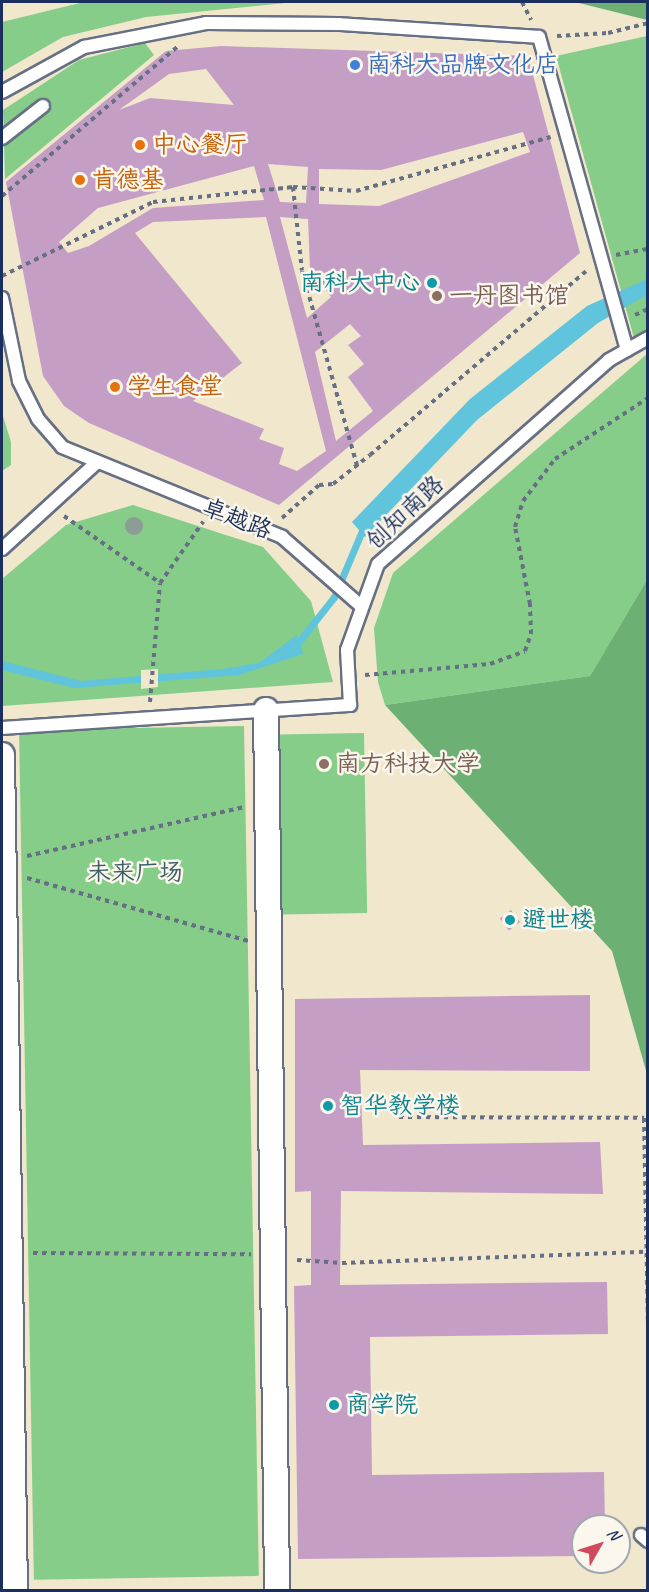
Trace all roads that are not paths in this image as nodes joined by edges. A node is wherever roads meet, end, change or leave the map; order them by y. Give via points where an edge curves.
1 (2, 92) edge
2 (43, 106) dead end
3 (2, 138) edge
4 (2, 298) edge
5 (648, 338) edge
6 (627, 350) junction
7 (95, 464) junction
8 (2, 549) edge
9 (360, 605) junction
10 (266, 710) junction
11 (2, 728) edge
12 (2, 755) edge
13 (15, 1590) edge
14 (277, 1590) edge

1 - 6 lane via 84,47 206,22 339,24 539,37
2 - 3 lane
4 - 7 lane, 卓越路 via 19,381 38,419 62,447
5 - 6 lane, 创知南路
6 - 9 lane, 创知南路 via 378,564
7 - 8 lane
7 - 9 lane, 卓越路 via 282,537
9 - 10 lane, 创知南路 via 347,650 350,705
10 - 11 lane, 创知南路
10 - 14 street
12 - 13 street

